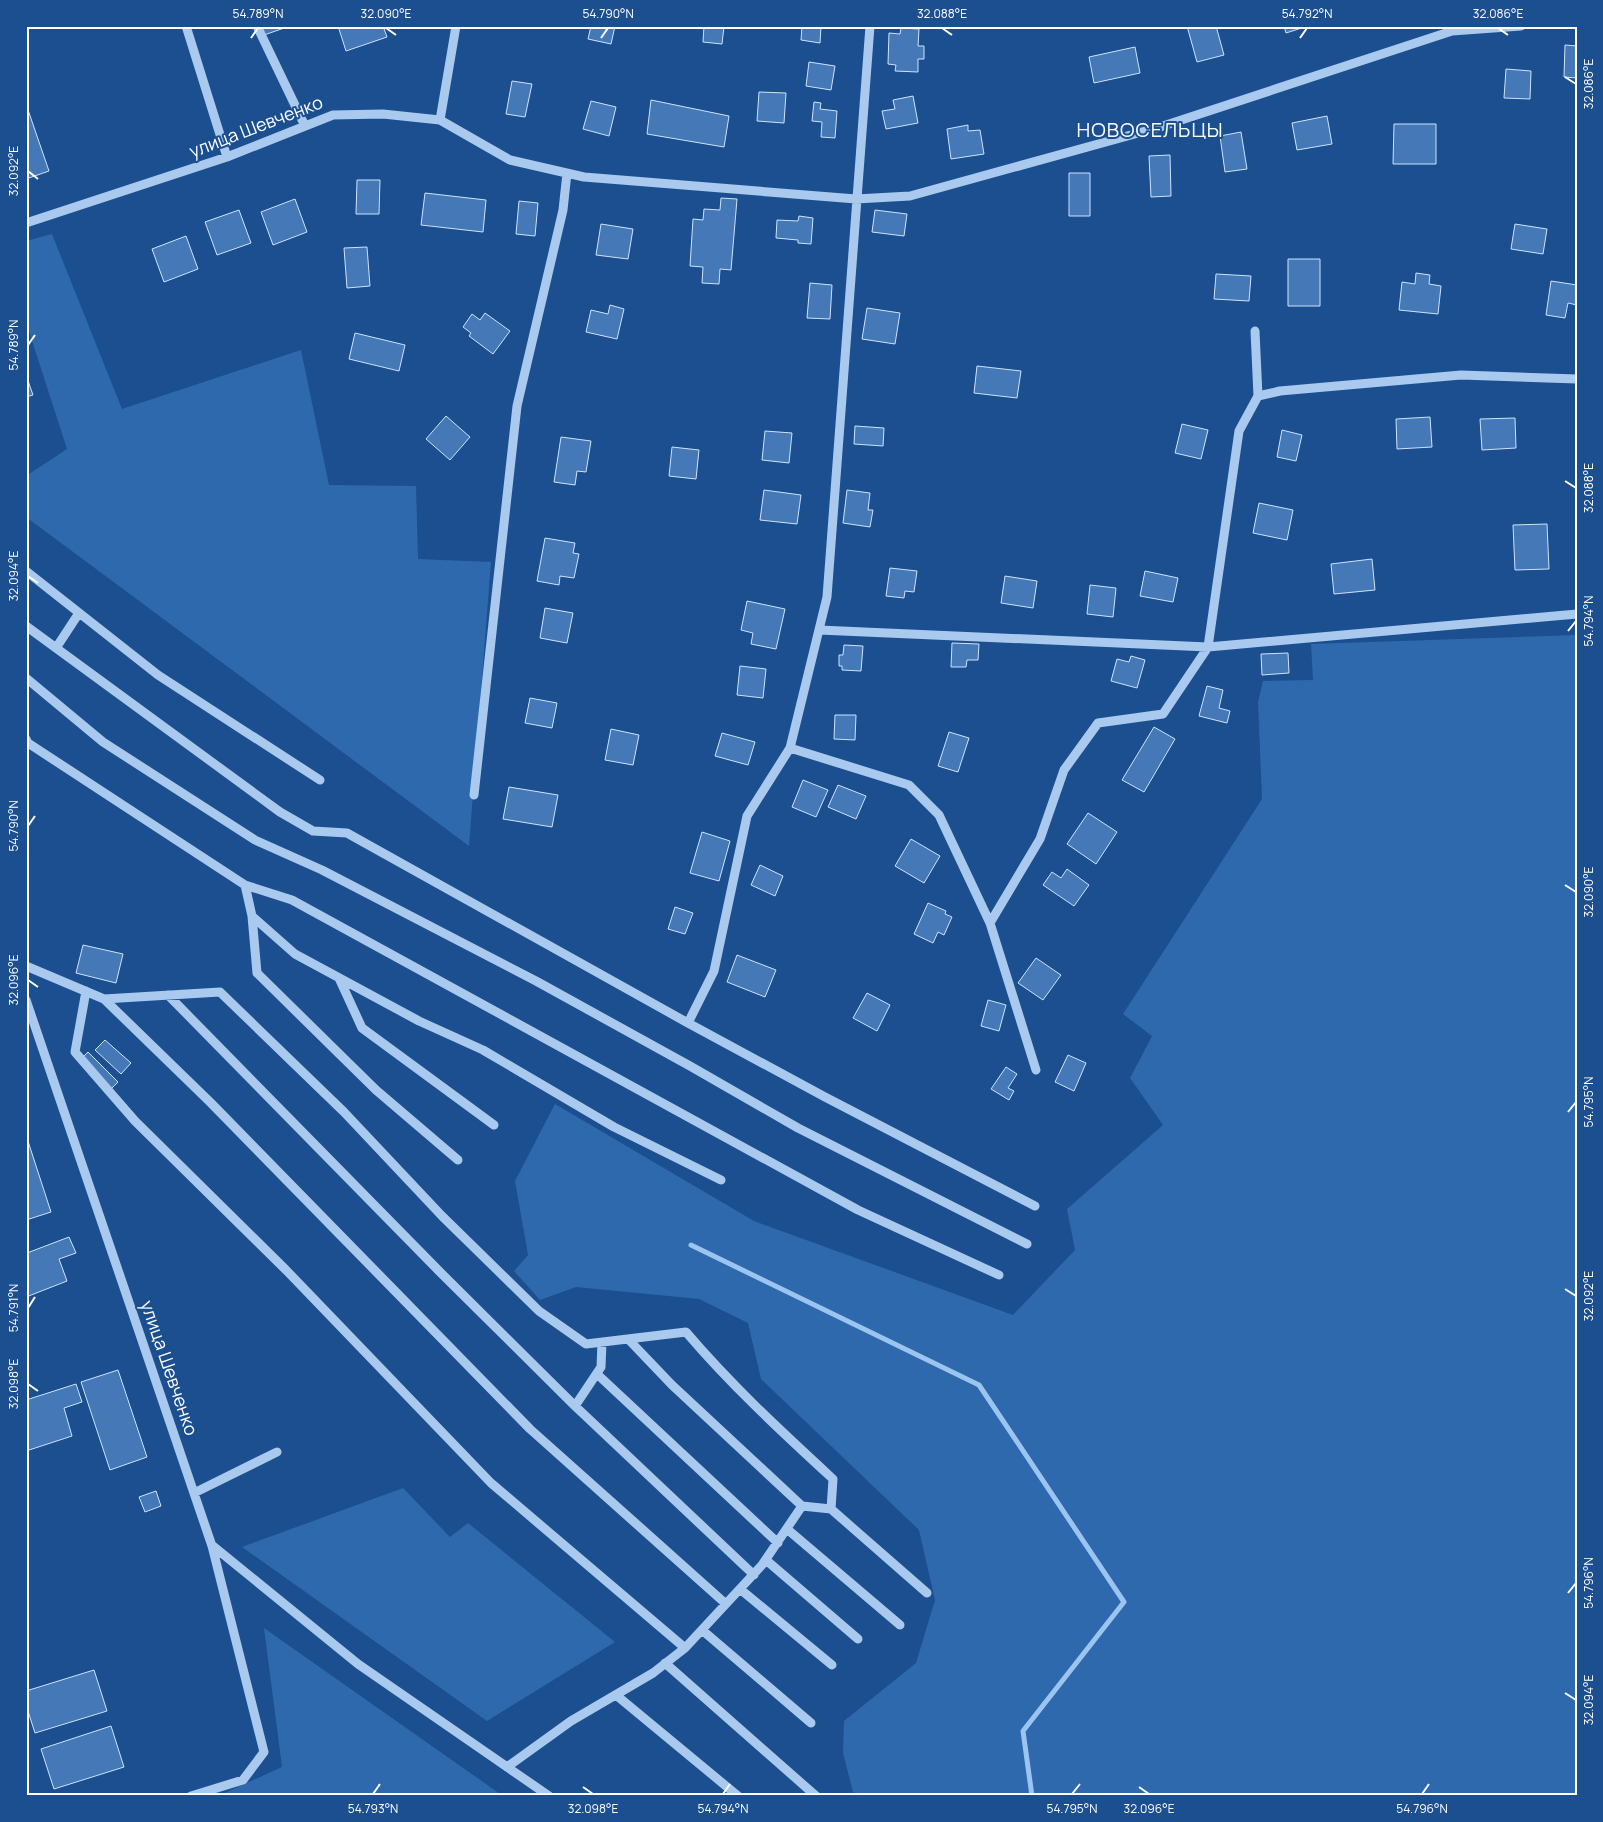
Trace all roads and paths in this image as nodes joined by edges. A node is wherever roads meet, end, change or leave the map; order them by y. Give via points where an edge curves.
1 (186, 26) edge
2 (257, 26) edge
3 (456, 26) edge
4 (870, 26) edge
5 (1521, 26) edge
6 (440, 120) junction
7 (305, 126) junction
8 (227, 157) junction
9 (567, 173) junction
10 (856, 198) junction
11 (26, 223) edge
12 (1255, 331) dead end
13 (1577, 379) edge
14 (1258, 396) junction
15 (26, 571) edge
16 (79, 613) junction
17 (1575, 615) edge
18 (26, 626) edge
19 (819, 630) junction
20 (1208, 647) junction
21 (56, 648) junction
22 (26, 678) edge
23 (26, 739) edge
24 (790, 748) junction
25 (320, 780) dead end
26 (474, 795) dead end
27 (245, 885) junction
28 (252, 916) junction
29 (990, 923) junction
30 (26, 966) edge
31 (339, 978) junction
32 (86, 991) junction
33 (168, 995) junction
34 (104, 999) junction
35 (26, 1000) edge
36 (688, 1023) junction
37 (1036, 1070) dead end
38 (494, 1125) dead end
39 (458, 1160) dead end
40 (721, 1180) dead end
41 (1036, 1206) dead end
42 (1027, 1244) dead end
43 (999, 1275) dead end
44 (629, 1340) junction
45 (602, 1342) junction
46 (597, 1374) junction
47 (575, 1406) junction
48 (278, 1452) dead end
49 (194, 1493) junction
50 (802, 1506) junction
51 (831, 1509) junction
52 (787, 1528) junction
53 (778, 1543) junction
54 (212, 1546) junction
55 (766, 1560) junction
56 (754, 1575) junction
57 (740, 1589) junction
58 (927, 1593) dead end
59 (726, 1604) junction
60 (900, 1625) dead end
61 (702, 1630) junction
62 (858, 1638) dead end
63 (685, 1648) junction
64 (665, 1664) junction
65 (832, 1665) dead end
66 (616, 1695) junction
67 (811, 1723) dead end
68 (507, 1767) junction
69 (191, 1796) edge
70 (549, 1796) edge
71 (738, 1796) edge
72 (816, 1796) edge

1 - 8 street
2 - 7 street
3 - 6 street
4 - 10 street
5 - 10 street via 1452,31 1160,127 957,185 910,196
6 - 7 street, улица Шевченко via 383,114 334,114
6 - 9 street via 510,160
7 - 8 street, улица Шевченко
8 - 11 street, улица Шевченко
9 - 10 street via 584,178
9 - 26 street via 563,210 517,406
10 - 19 street via 827,597
12 - 14 street
13 - 14 street via 1461,375 1280,391
14 - 20 street via 1239,431
15 - 16 street
16 - 21 street
16 - 25 street via 158,675
17 - 20 street
18 - 21 street
19 - 20 street
19 - 24 street
20 - 29 street via 1163,714 1098,723 1064,770 1040,839
21 - 36 street via 288,817 313,831 347,833
22 - 42 street via 103,742 255,840 322,870 484,954 798,1128
23 - 27 street
24 - 29 street via 909,785 939,815
24 - 36 street via 747,816 714,971
27 - 28 street
27 - 43 street via 292,900 858,1210
28 - 31 street via 295,954
28 - 39 street via 257,972 376,1090
29 - 37 street
30 - 32 street
31 - 38 street via 362,1028
31 - 40 street via 482,1050 614,1127
32 - 34 street
32 - 63 street via 75,1052 135,1121 286,1270 491,1483
33 - 34 street
33 - 45 street via 220,992 344,1112 538,1311 586,1344
33 - 47 street
34 - 59 street via 210,1102 530,1429
35 - 49 street, улица Шевченко
36 - 41 street
44 - 45 street
44 - 50 street via 672,1385
44 - 51 street via 686,1332 763,1416 833,1479
45 - 46 street via 601,1367
46 - 47 street
46 - 53 street
47 - 56 street
48 - 49 street
49 - 54 street, улица Шевченко
50 - 51 street
50 - 52 street
51 - 58 street
52 - 53 street
52 - 60 street
53 - 55 street
54 - 68 street via 358,1664
54 - 69 street, улица Шевченко via 264,1752 243,1780
55 - 56 street
55 - 62 street
56 - 57 street
57 - 59 street
57 - 65 street
59 - 61 street
61 - 63 street
61 - 67 street
63 - 64 street
64 - 66 street
64 - 72 street
66 - 68 street via 571,1721
66 - 71 street
68 - 70 street

